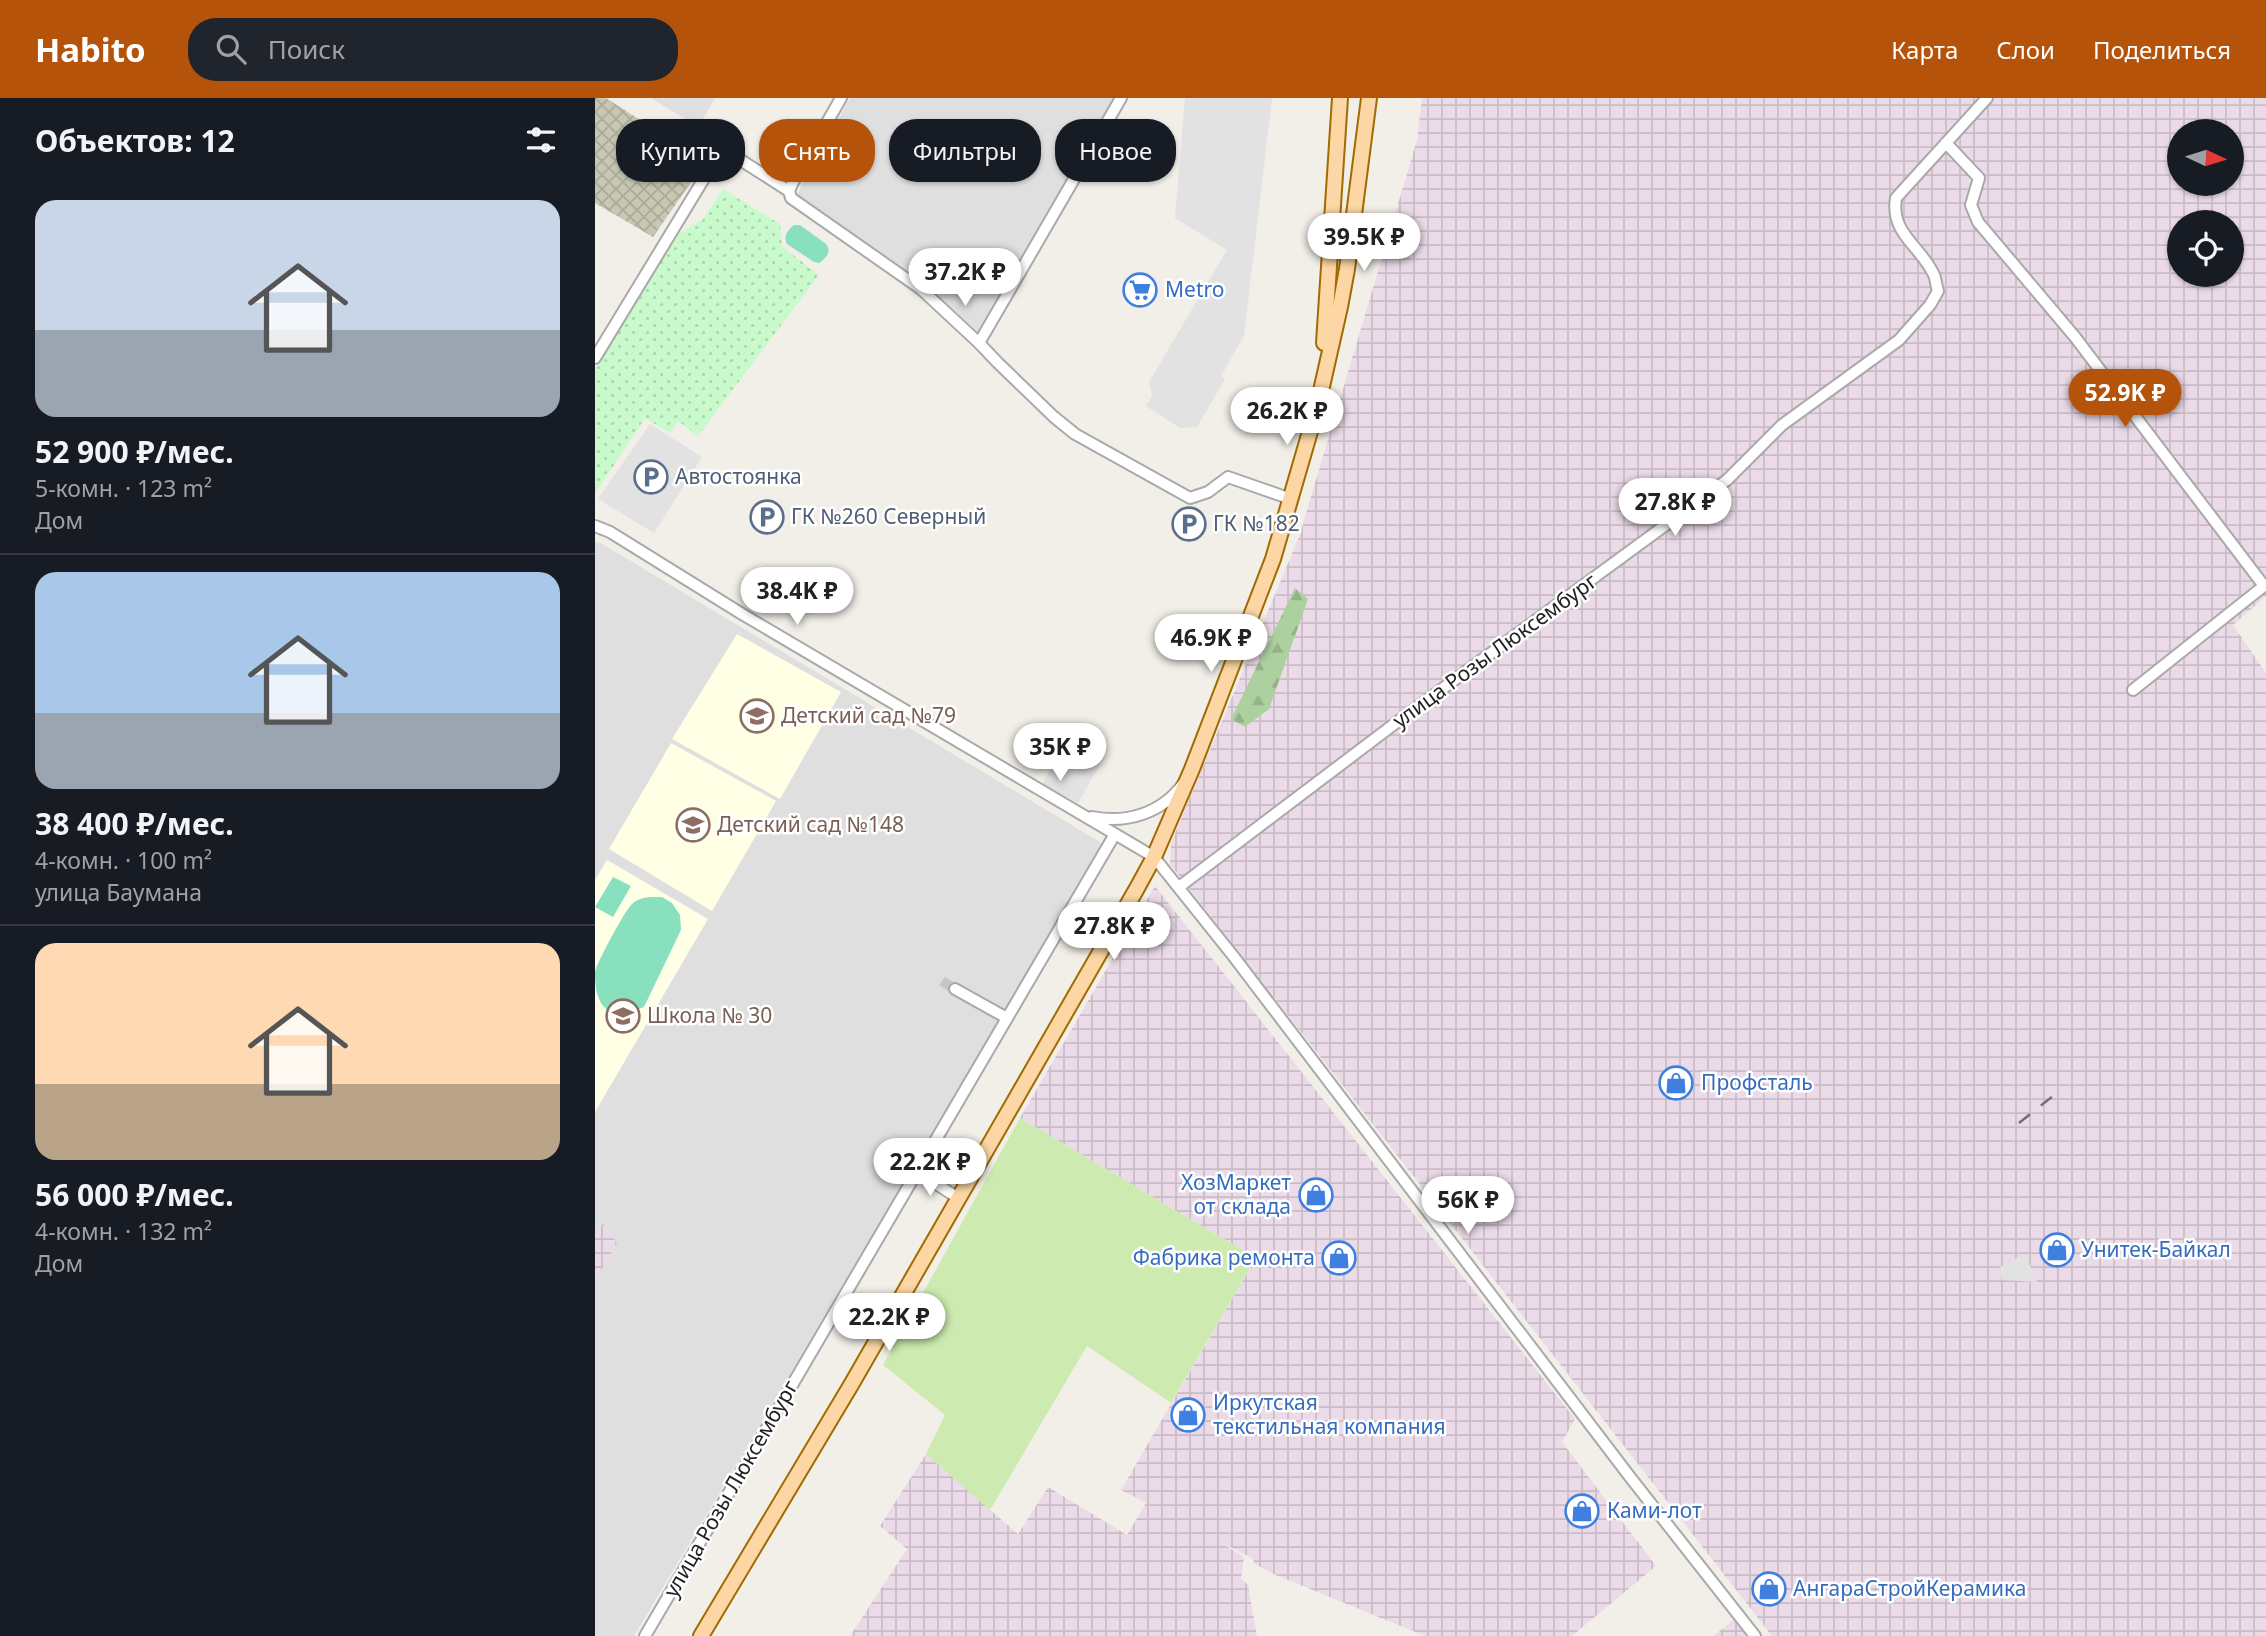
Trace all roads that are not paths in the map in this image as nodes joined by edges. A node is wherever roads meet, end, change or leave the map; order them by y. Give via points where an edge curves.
1 (841, 98) edge
2 (1121, 98) edge
3 (1340, 98) edge
4 (1370, 98) edge
5 (1987, 98) edge
6 (1946, 143) junction
7 (789, 191) junction
8 (979, 342) junction
9 (595, 358) edge
10 (1318, 404) junction
11 (1291, 499) junction
12 (595, 526) edge
13 (2133, 690) dead end
14 (1192, 769) junction
15 (1085, 816) junction
16 (1115, 834) junction
17 (1154, 857) junction
18 (1179, 887) junction
19 (955, 989) tunnel mouth
20 (1007, 1018) junction
21 (918, 1172) junction
22 (958, 1198) junction
23 (647, 1635) edge
24 (701, 1636) edge
25 (1755, 1636) edge

1 - 7 street
2 - 8 street
3 - 10 main road
4 - 10 main road via 1347,269
5 - 6 street, улица Розы Люксембург
6 - 13 street via 1979,178 1971,205 1978,222 2075,337 2264,586
6 - 18 street, улица Розы Люксембург via 1896,198 1897,225 1934,274 1938,291 1899,340 1782,425 1727,480
7 - 8 street via 811,214 921,289
7 - 9 street via 736,157 720,159
8 - 11 street via 1075,434 1190,498 1228,477
10 - 11 main road
11 - 14 main road via 1270,569
12 - 15 street
14 - 15 street via 1166,802 1147,813 1127,819
14 - 17 main road
15 - 16 street
16 - 17 street
16 - 20 street, улица Розы Люксембург
17 - 18 street
17 - 22 main road
18 - 25 street
19 - 20 street
20 - 21 street, улица Розы Люксембург
21 - 22 street
21 - 23 street, улица Розы Люксембург
22 - 24 main road

